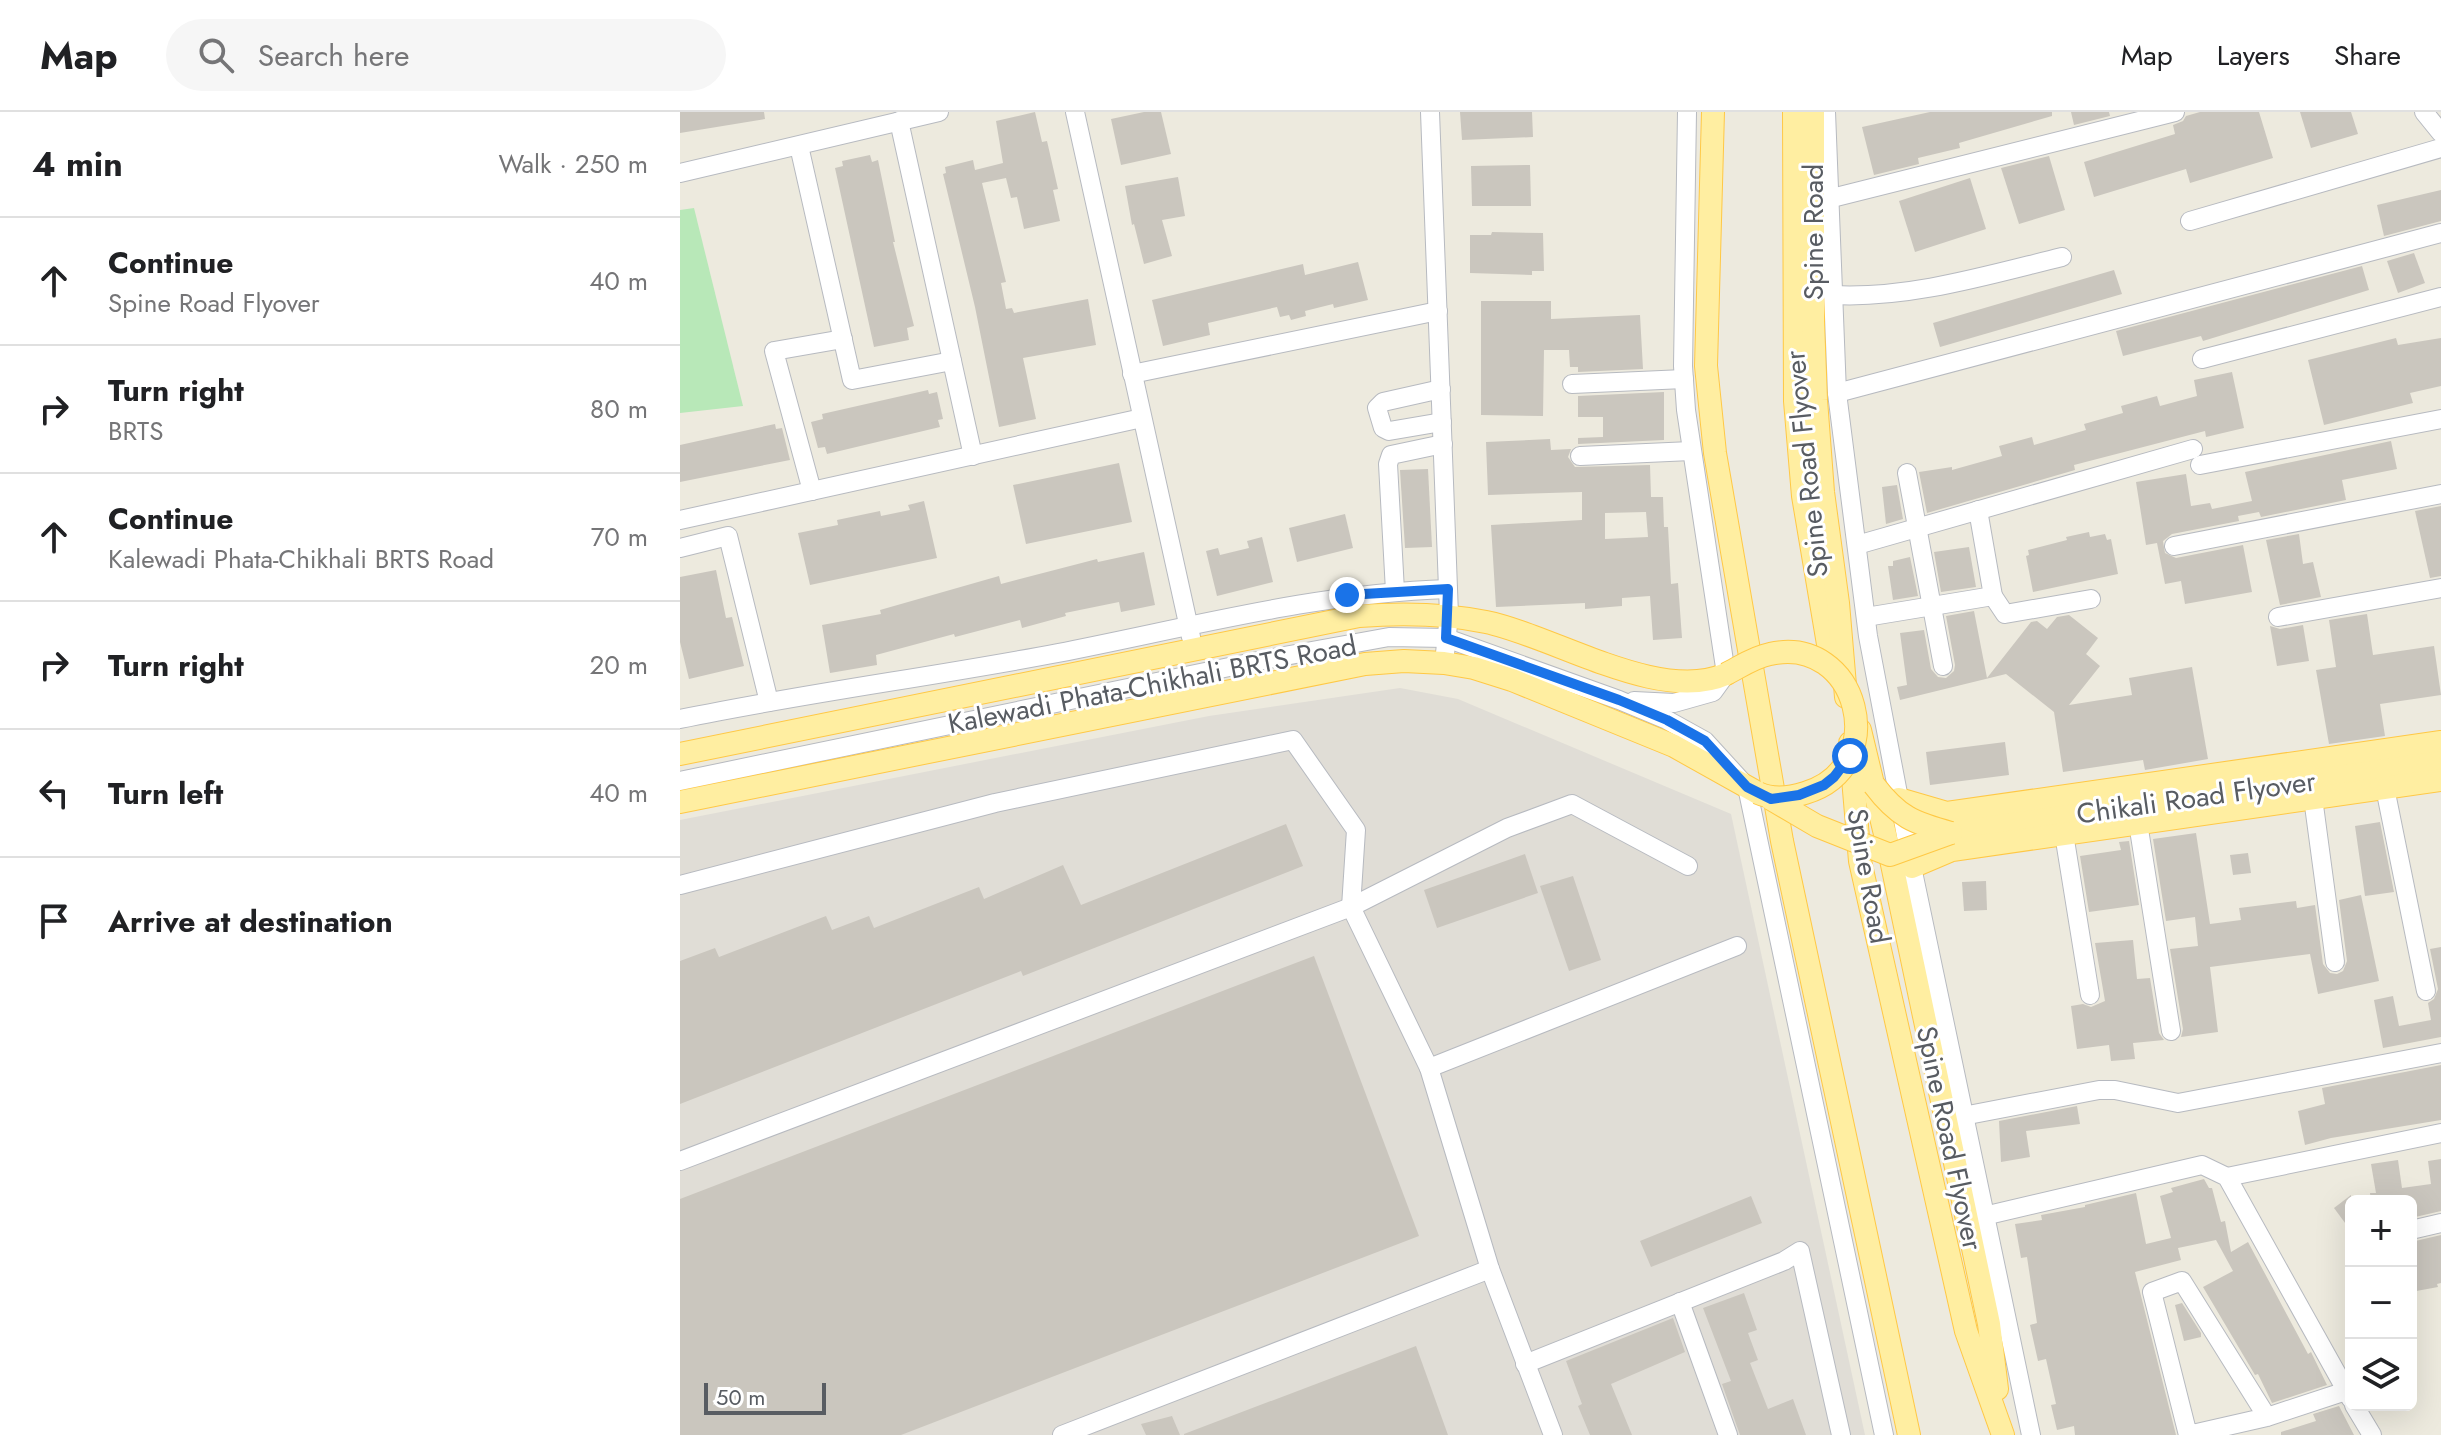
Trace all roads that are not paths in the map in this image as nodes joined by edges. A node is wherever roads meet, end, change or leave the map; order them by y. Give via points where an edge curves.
1 (939, 112) edge
2 (1075, 112) edge
3 (1430, 112) edge
4 (1687, 112) edge
5 (1713, 112) edge
6 (1794, 112) edge
7 (1813, 112) edge
8 (1826, 112) edge
9 (2175, 112) edge
10 (899, 121) junction
11 (799, 146) junction
12 (2441, 148) edge
13 (680, 173) edge
14 (1828, 199) junction
15 (2190, 221) dead end
16 (2441, 233) edge
17 (2062, 257) dead end
18 (1833, 295) junction
19 (2441, 297) edge
20 (1438, 311) junction
21 (843, 339) junction
22 (2202, 359) dead end
23 (952, 361) junction
24 (1132, 374) junction
25 (1684, 379) junction
26 (1572, 384) dead end
27 (1441, 389) junction
28 (1826, 395) junction
29 (1142, 418) junction
30 (2441, 419) edge
31 (1442, 422) junction
32 (1443, 444) junction
33 (1691, 451) junction
34 (973, 456) junction
35 (1580, 456) dead end
36 (1907, 473) dead end
37 (812, 491) junction
38 (2441, 494) edge
39 (1978, 510) junction
40 (680, 520) edge
41 (1919, 527) junction
42 (1857, 545) junction
43 (2174, 546) dead end
44 (680, 548) edge
45 (2441, 588) edge
46 (1448, 589) junction
47 (1395, 591) junction
48 (1993, 596) junction
49 (2091, 599) dead end
50 (1933, 606) junction
51 (1449, 615) junction
52 (1866, 617) junction
53 (2278, 617) dead end
54 (1189, 627) junction
55 (1446, 638) junction
56 (1193, 650) junction
57 (1444, 663) junction
58 (1943, 666) dead end
59 (1833, 671) junction
60 (1726, 674) junction
61 (1619, 700) junction
62 (769, 702) junction
63 (1857, 717) junction
64 (680, 719) edge
65 (2441, 742) edge
66 (680, 754) edge
67 (2441, 762) edge
68 (2441, 780) edge
69 (680, 781) edge
70 (1874, 785) junction
71 (2385, 788) junction
72 (1758, 793) junction
73 (2313, 798) junction
74 (1899, 799) junction
75 (680, 802) edge
76 (2138, 823) junction
77 (1951, 833) junction
78 (2064, 834) junction
79 (1890, 855) junction
80 (1688, 866) dead end
81 (1912, 867) junction
82 (680, 885) edge
83 (1351, 907) junction
84 (1737, 946) dead end
85 (2335, 962) dead end
86 (2426, 991) dead end
87 (2090, 995) dead end
88 (2171, 1031) dead end
89 (2441, 1053) edge
90 (1429, 1068) junction
91 (1963, 1116) junction
92 (2441, 1133) edge
93 (680, 1161) edge
94 (2227, 1177) junction
95 (1984, 1216) junction
96 (2441, 1223) edge
97 (2417, 1229) edge
98 (1490, 1269) junction
99 (1680, 1302) junction
100 (1525, 1364) junction
101 (2345, 1387) edge
102 (2345, 1399) edge
103 (2358, 1411) edge
104 (2267, 1417) junction
105 (2002, 1429) edge
106 (1062, 1435) edge
107 (1553, 1435) edge
108 (1728, 1435) edge
109 (1841, 1435) edge
110 (1884, 1435) edge
111 (1909, 1435) edge
112 (2031, 1435) edge
113 (2372, 1435) edge

1 - 10 street
2 - 24 street
3 - 20 street
4 - 25 street
5 - 111 main road via 1706,366 1717,467 1782,841
6 - 59 main road, Spine Road Flyover via 1795,401 1803,496
7 - 28 main road, Spine Road via 1813,321
8 - 14 street, Spine Road
9 - 14 street
10 - 11 street
10 - 23 street
11 - 13 street
11 - 21 street
12 - 15 street
14 - 18 street, Spine Road
16 - 28 street
17 - 18 street via 1917,288
18 - 28 street, Spine Road
19 - 22 street
20 - 24 street
20 - 27 street
21 - 23 street via 852,380
21 - 37 street via 774,351
23 - 34 street
24 - 29 street
25 - 26 street
25 - 33 street
27 - 31 street
27 - 31 street via 1383,402 1377,408 1389,431
28 - 42 street, Spine Road
28 - 105 main road, Spine Road via 1823,492 1860,861 1966,1331
29 - 34 street
29 - 54 street
30 - 39 street via 2196,457
31 - 32 street
32 - 46 street
32 - 47 street via 1399,452 1388,464
33 - 35 street
33 - 60 street
34 - 37 street
36 - 41 street
37 - 40 street
38 - 43 street
39 - 41 street
39 - 48 street
41 - 42 street
41 - 50 street
42 - 52 street, Spine Road
44 - 62 street via 728,536
45 - 53 street
46 - 47 street
46 - 51 street
47 - 54 street via 1347,595
48 - 49 street via 2005,614
48 - 50 street
50 - 52 street
50 - 58 street
51 - 55 street
51 - 56 main road via 1359,616
51 - 60 main road via 1489,622 1666,680 1703,682
52 - 74 street, Spine Road
54 - 56 street
54 - 62 street
55 - 57 street
55 - 61 street, Kalewadi Phata-Chikhali BRTS Road
55 - 69 street, Kalewadi Phata-Chikhali BRTS Road via 1389,637 1277,657
56 - 66 main road
57 - 72 main road via 1474,668 1580,706 1674,746
57 - 75 main road via 1365,664
59 - 60 main road, bridge via 1811,657 1785,652 1759,657
59 - 63 main road, Spine Road Flyover, bridge via 1849,692
60 - 61 street via 1713,692 1674,703
61 - 72 street via 1705,741
62 - 64 street
63 - 70 main road, Spine Road Flyover, bridge
63 - 72 main road, bridge via 1850,756 1834,777 1812,791
65 - 74 main road via 1947,813
67 - 77 main road, Chikali Road Flyover
68 - 71 main road
70 - 77 main road, Chikali Road Flyover, bridge via 1887,803 1918,824
70 - 79 main road, Spine Road Flyover, bridge
71 - 73 main road
71 - 86 street
72 - 79 main road, bridge via 1817,826
72 - 110 street
73 - 76 main road
73 - 85 street
74 - 81 street, Spine Road
76 - 78 main road
76 - 88 street
77 - 79 main road, Chikali Road Flyover, bridge
78 - 81 main road via 1952,850
78 - 87 street
79 - 105 main road, Spine Road Flyover via 1989,1324
80 - 83 street via 1572,804 1507,828
81 - 91 street, Spine Road
82 - 83 street via 995,803 1293,740 1356,830
83 - 90 street
83 - 93 street
84 - 90 street
89 - 91 street via 2178,1103 2099,1090
90 - 98 street
91 - 95 street, Spine Road
92 - 94 street
94 - 95 street via 2202,1165
94 - 101 street
95 - 112 street, Spine Road
96 - 97 street
98 - 100 street
98 - 106 street
99 - 100 street
99 - 108 street
99 - 109 street via 1800,1251
100 - 107 street
102 - 104 street
103 - 113 street
104 - 104 street via 2188,1435 2152,1292 2182,1281

